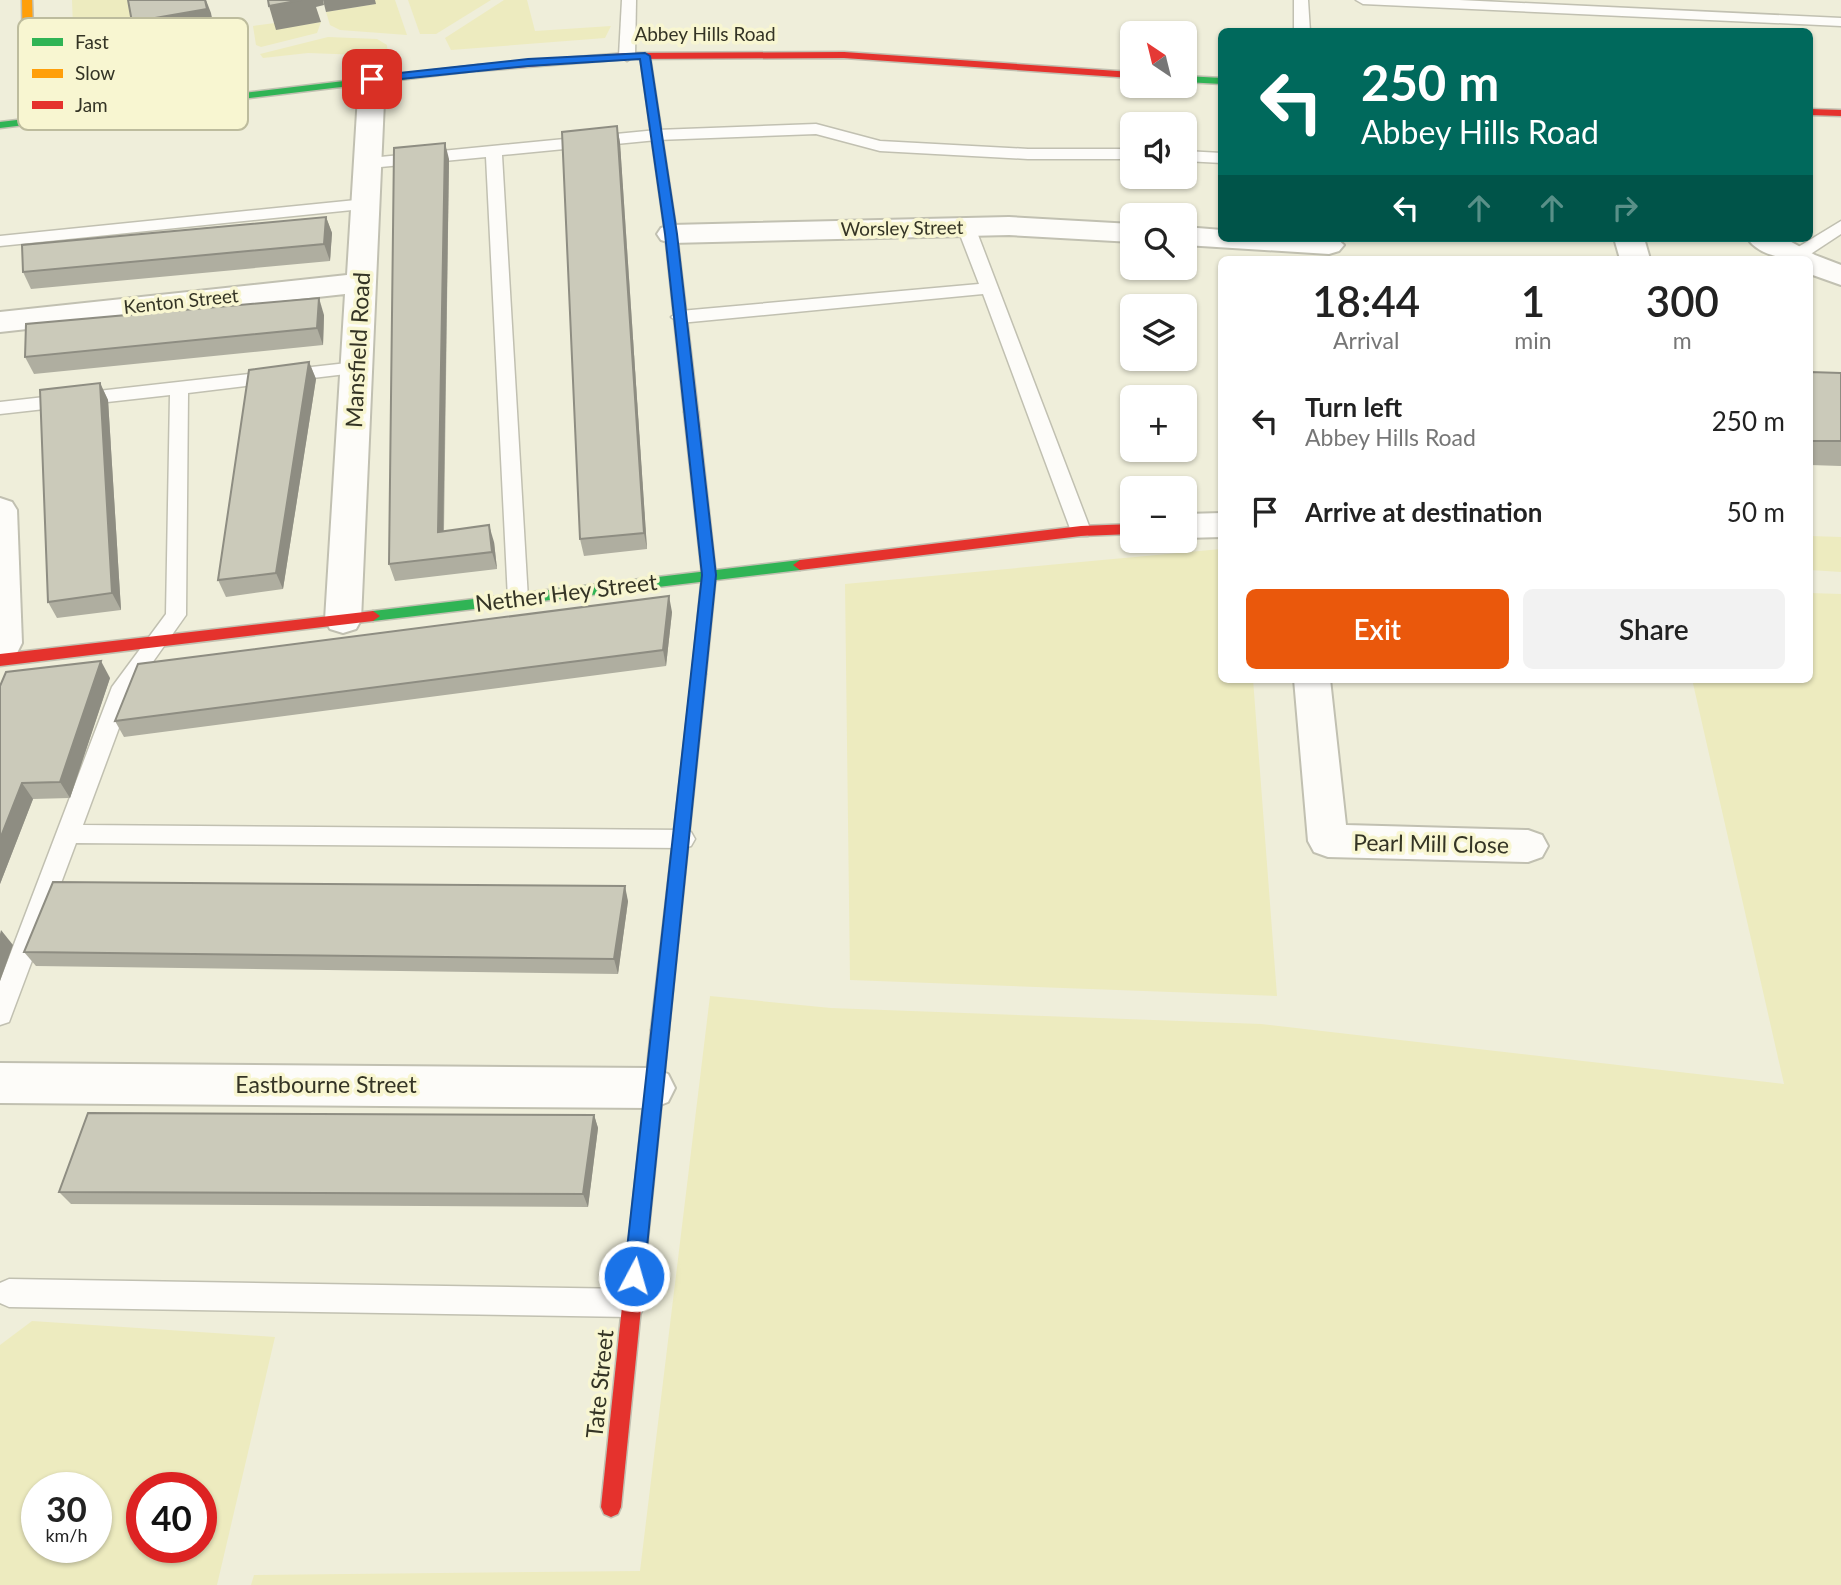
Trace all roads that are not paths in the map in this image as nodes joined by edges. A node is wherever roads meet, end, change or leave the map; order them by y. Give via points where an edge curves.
1 (27, 0) edge
2 (629, 0) edge
3 (1300, 0) edge
4 (1363, 0) edge
5 (27, 18) edge
6 (1841, 22) edge
7 (1302, 28) edge
8 (627, 56) junction
9 (645, 56) junction
10 (1120, 74) edge
11 (372, 79) junction
12 (1197, 80) edge
13 (1218, 81) edge
14 (18, 83) edge
15 (14, 87) dead end
16 (248, 94) edge
17 (1813, 112) edge
18 (1841, 113) edge
19 (18, 122) edge
20 (0, 125) edge
21 (657, 135) junction
22 (494, 151) junction
23 (1120, 153) edge
24 (1197, 157) edge
25 (1218, 158) edge
26 (370, 163) junction
27 (366, 204) junction
28 (1841, 226) edge
29 (966, 227) junction
30 (1120, 232) edge
31 (671, 234) junction
32 (1197, 237) edge
33 (1218, 239) edge
34 (0, 241) edge
35 (1264, 242) edge
36 (1770, 242) edge
37 (1329, 247) edge
38 (1797, 256) edge
39 (1806, 256) edge
40 (1813, 263) edge
41 (1841, 276) edge
42 (362, 283) junction
43 (989, 288) junction
44 (680, 317) junction
45 (0, 322) edge
46 (356, 368) junction
47 (179, 388) junction
48 (0, 408) edge
49 (0, 510) edge
50 (1218, 525) edge
51 (1197, 526) edge
52 (1120, 529) edge
53 (1081, 531) junction
54 (709, 575) junction
55 (519, 599) junction
56 (343, 620) junction
57 (154, 644) junction
58 (0, 651) edge
59 (0, 660) edge
60 (1312, 683) edge
61 (68, 834) junction
62 (683, 839) junction
63 (1528, 846) dead end
64 (0, 1014) edge
65 (0, 1083) edge
66 (653, 1088) junction
67 (9, 1293) dead end
68 (631, 1303) junction
69 (611, 1507) dead end

1 - 5 street
2 - 8 lane
3 - 7 lane
4 - 6 lane
8 - 9 street, Abbey Hills Road
8 - 11 street, Abbey Hills Road
9 - 10 street, Abbey Hills Road via 844,55
9 - 21 street, Tate Street
11 - 16 street, Abbey Hills Road
11 - 26 street, Mansfield Road
12 - 13 street
14 - 15 street
17 - 18 street
19 - 20 street, Abbey Hills Road
21 - 22 lane
21 - 23 lane via 816,129 880,146 1028,155
21 - 31 street, Tate Street
22 - 26 lane
22 - 55 lane
24 - 25 lane
26 - 27 street, Mansfield Road
27 - 34 lane
27 - 42 street, Mansfield Road
28 - 39 lane
29 - 30 street, Worsley Street
29 - 31 street, Worsley Street
29 - 43 lane
31 - 44 street, Tate Street
32 - 33 street
35 - 37 street
36 - 38 street
40 - 41 street
42 - 45 street, Kenton Street
42 - 46 street, Mansfield Road
43 - 44 lane
43 - 53 lane
44 - 54 street, Tate Street
46 - 47 lane
46 - 56 street, Mansfield Road
47 - 48 lane
47 - 57 lane via 176,615
49 - 58 street via 5,643
50 - 51 street
52 - 53 street, Nether Hey Street
53 - 54 street, Nether Hey Street
54 - 55 street, Nether Hey Street
54 - 62 street, Tate Street
55 - 56 street, Nether Hey Street
56 - 57 street, Nether Hey Street
57 - 59 street, Nether Hey Street
57 - 61 lane via 123,687
60 - 63 street, Pearl Mill Close via 1328,841
61 - 62 lane
61 - 64 lane
62 - 66 street, Tate Street
65 - 66 street, Eastbourne Street
66 - 68 street, Tate Street
67 - 68 lane
68 - 69 street, Tate Street

